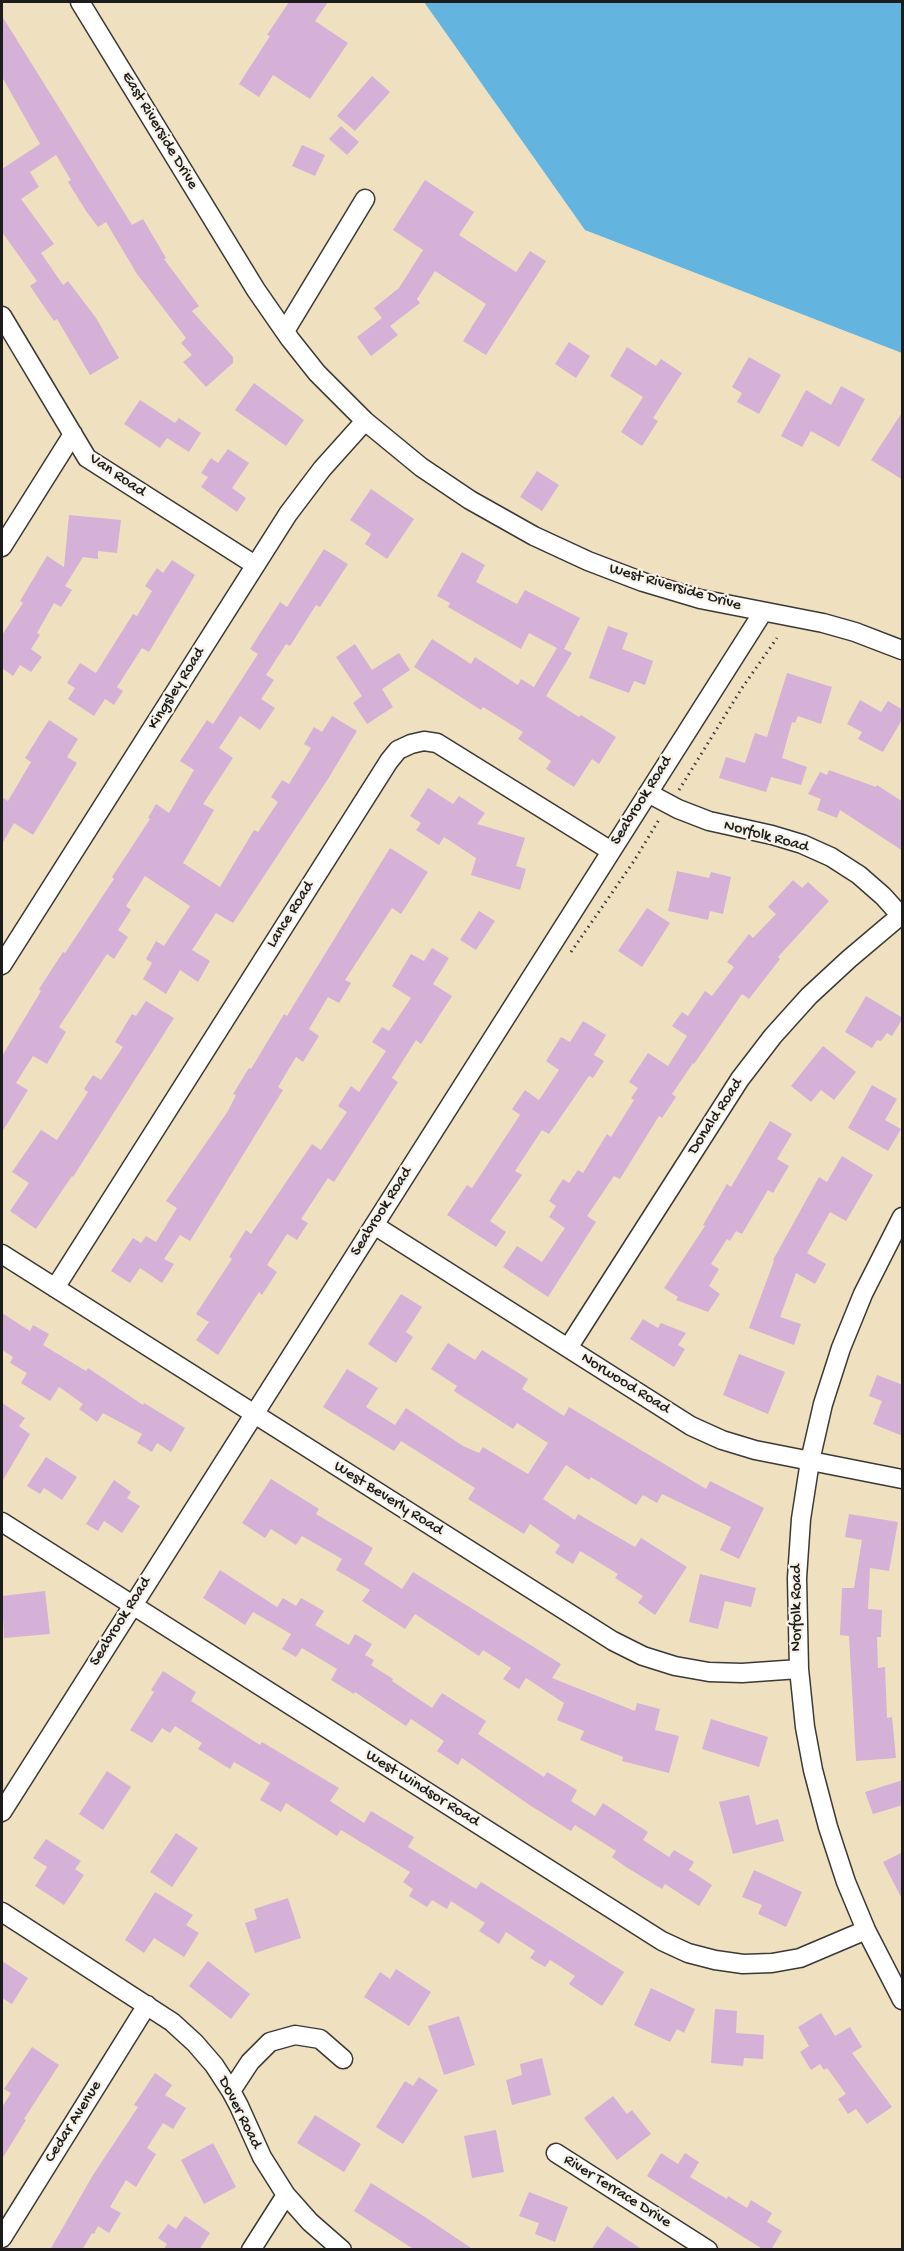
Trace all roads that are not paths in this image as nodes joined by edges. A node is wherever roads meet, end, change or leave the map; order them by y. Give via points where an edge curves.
1 (80, 2) edge
2 (365, 198) dead end
3 (238, 261) joint
4 (2, 316) edge
5 (285, 331) junction
6 (365, 421) junction
7 (73, 434) junction
8 (2, 547) edge
9 (255, 566) junction
10 (763, 612) junction
11 (903, 650) edge
12 (648, 793) junction
13 (611, 851) junction
14 (902, 916) edge
15 (2, 966) edge
16 (903, 1216) edge
17 (374, 1225) junction
18 (2, 1254) edge
19 (55, 1288) junction
20 (568, 1348) junction
21 (254, 1414) junction
22 (810, 1461) junction
23 (903, 1479) edge
24 (2, 1522) edge
25 (132, 1605) junction
26 (799, 1669) junction
27 (2, 1812) edge
28 (2, 1912) edge
29 (866, 1930) junction
30 (903, 2000) edge
31 (147, 2006) junction
32 (343, 2059) dead end
33 (231, 2091) junction
34 (556, 2153) dead end
35 (286, 2195) junction
36 (2, 2238) edge
37 (251, 2250) edge
38 (342, 2250) edge
39 (708, 2250) edge

1 - 3 street, East Riverside Drive
2 - 5 street
3 - 5 street, West Riverside Drive
4 - 7 street, Van Road
5 - 6 street, West Riverside Drive via 317,373
6 - 9 street, Kingsley Road via 322,469
6 - 10 street, West Riverside Drive via 460,493 534,536 643,582
7 - 8 street
7 - 9 street, Van Road via 87,458
9 - 15 street, Kingsley Road
10 - 11 street, West Riverside Drive via 823,623
10 - 12 street, Seabrook Road
12 - 13 street, Seabrook Road
12 - 14 street, Norfolk Road via 709,822 772,835 831,858 858,875
13 - 17 street, Seabrook Road
13 - 19 street, Lance Road via 437,743 424,741 398,750
14 - 20 street, Donald Road via 849,958 773,1036 746,1071
16 - 22 street, Norfolk Road via 863,1294 841,1348
17 - 20 street, Norwood Road
17 - 21 street, Seabrook Road
18 - 19 street, West Beverly Road
19 - 21 street, West Beverly Road
20 - 22 street, Norwood Road via 722,1440
21 - 25 street, Seabrook Road
21 - 26 street, West Beverly Road via 613,1641 643,1656 709,1672
22 - 23 street, Norwood Road
22 - 26 street, Norfolk Road via 797,1578
24 - 25 street, West Windsor Road
25 - 27 street, Seabrook Road
25 - 29 street, West Windsor Road via 662,1941 688,1953 743,1964 772,1963 800,1958
26 - 29 street, Norfolk Road via 807,1738 828,1827
28 - 31 street, Dover Road
29 - 30 street, Norfolk Road
31 - 33 street, Dover Road via 195,2043
31 - 36 street, Cedar Avenue
32 - 33 street via 320,2039 295,2035 270,2042 250,2062
33 - 35 street, Dover Road via 262,2157
34 - 39 street, River Terrace Drive
35 - 37 street
35 - 38 street, Dover Road

